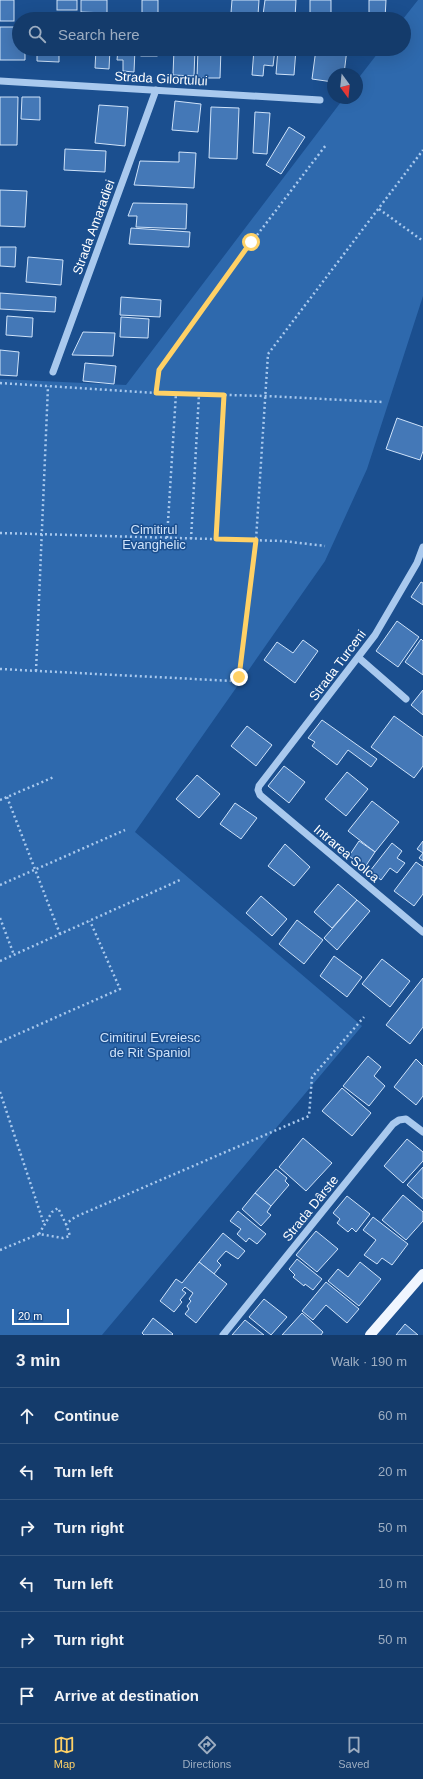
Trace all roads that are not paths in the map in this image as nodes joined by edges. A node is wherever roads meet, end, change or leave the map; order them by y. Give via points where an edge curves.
1 (0, 81) edge
2 (156, 90) junction
3 (320, 100) dead end
4 (52, 372) dead end
5 (423, 547) edge
6 (420, 564) edge
7 (359, 658) junction
8 (406, 699) dead end
9 (258, 790) joint
10 (423, 932) edge
11 (423, 1132) edge
12 (423, 1274) edge
13 (223, 1335) edge
14 (370, 1335) edge

1 - 2 street, Strada Gilortului
2 - 3 street, Strada Gilortului
2 - 4 street, Strada Amaradiei
5 - 6 street, Strada Turceni
6 - 7 street, Strada Turceni
7 - 8 street
7 - 9 street, Strada Turceni
9 - 10 street, Intrarea Solca via 260,795
11 - 13 street, Strada Dârste via 406,1120 399,1120 393,1124
12 - 14 main road

